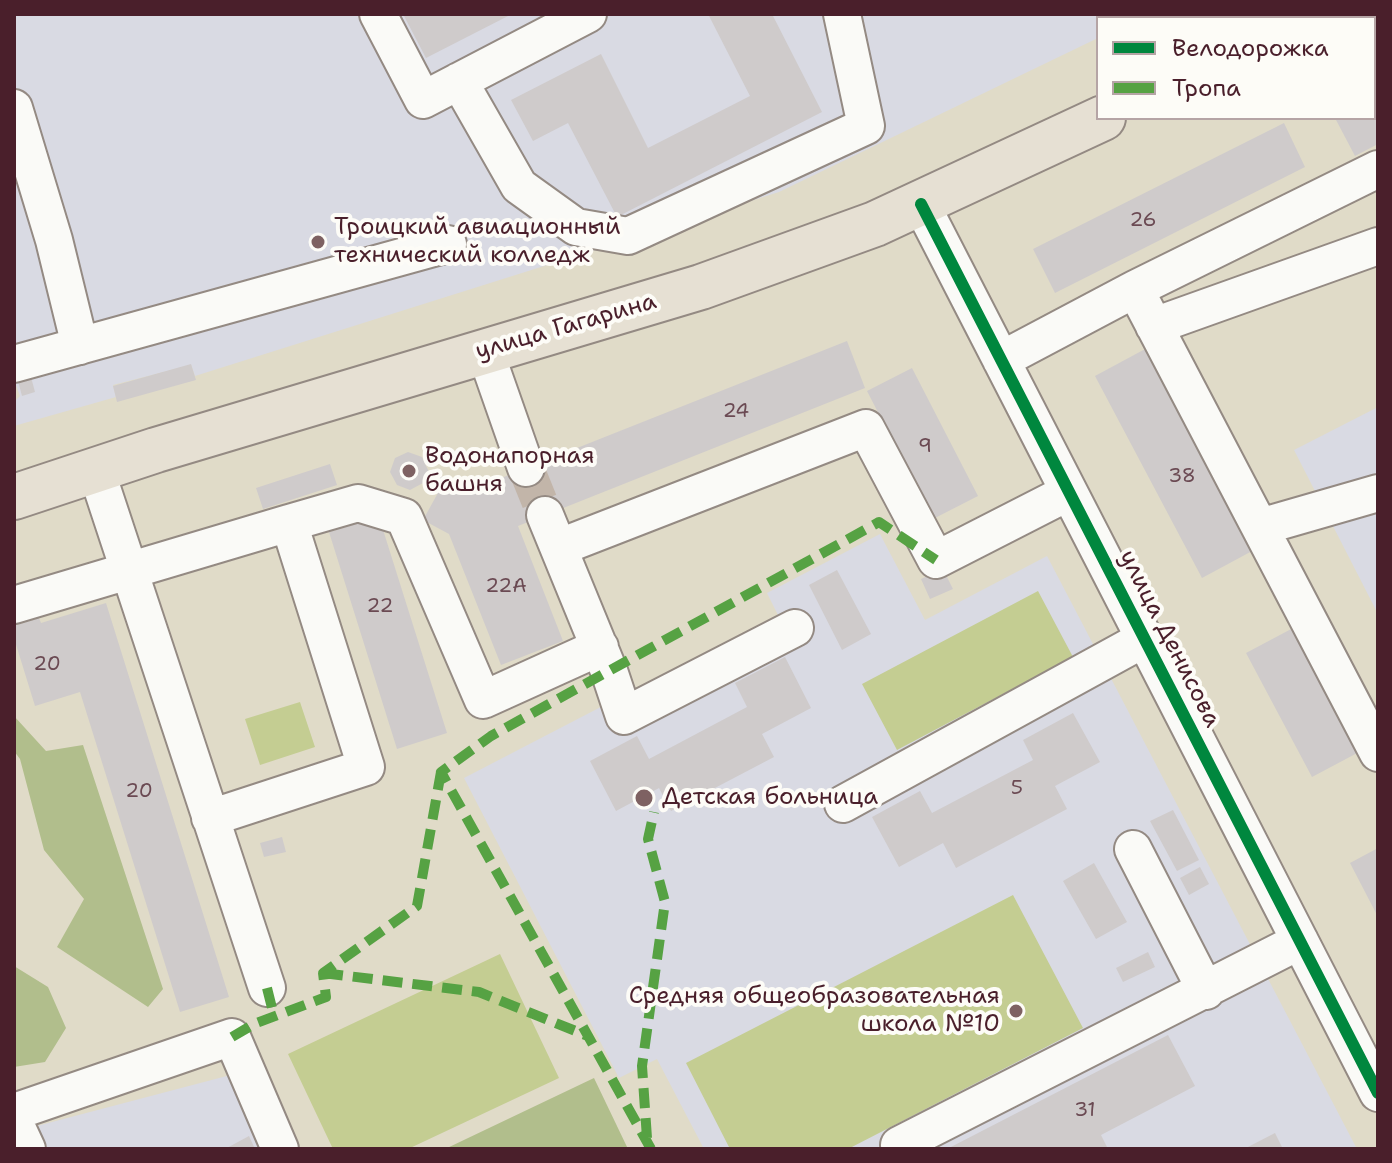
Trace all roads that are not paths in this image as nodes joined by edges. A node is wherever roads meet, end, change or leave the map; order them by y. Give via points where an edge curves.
1 (378, 14) edge
2 (588, 14) edge
3 (842, 14) edge
4 (459, 81) junction
5 (14, 108) edge
6 (1099, 120) edge
7 (1378, 169) edge
8 (921, 204) junction
9 (448, 244) dead end
10 (1378, 246) edge
11 (1135, 289) junction
12 (1154, 326) junction
13 (80, 346) junction
14 (485, 351) junction
15 (1001, 360) junction
16 (14, 364) edge
17 (526, 468) tunnel mouth
18 (96, 470) junction
19 (1069, 492) junction
20 (1378, 493) edge
21 (14, 497) edge
22 (289, 523) junction
23 (1260, 527) junction
24 (127, 568) junction
25 (14, 605) edge
26 (795, 628) dead end
27 (1144, 639) junction
28 (600, 647) junction
29 (1378, 753) edge
30 (843, 804) dead end
31 (210, 818) junction
32 (1133, 849) dead end
33 (1300, 941) junction
34 (267, 988) dead end
35 (1206, 991) junction
36 (1378, 1093) edge
37 (14, 1112) edge
38 (14, 1121) edge
39 (899, 1145) dead end
40 (27, 1149) edge
41 (280, 1149) edge

1 - 4 street via 423,100
2 - 4 street
3 - 4 street via 866,126 628,236 576,227 519,186
5 - 13 street
6 - 8 main road, улица Гагарина
7 - 11 street
8 - 14 main road, улица Гагарина via 701,287
8 - 15 street, улица Денисова
9 - 13 street
10 - 12 street
11 - 12 street
11 - 15 street
12 - 23 street
13 - 16 street
14 - 17 street
14 - 18 main road, улица Гагарина
15 - 19 street, улица Денисова
18 - 21 main road, улица Гагарина
18 - 24 street
19 - 27 street, улица Денисова
19 - 28 street via 936,560 866,428 553,531
20 - 23 street
22 - 24 street
22 - 28 street via 358,503 404,517 483,700
22 - 31 street via 366,767
23 - 29 street
24 - 25 street
24 - 31 street
26 - 28 street via 624,716
27 - 30 street
27 - 33 street, улица Денисова
31 - 34 street
32 - 35 street
33 - 35 street
33 - 36 street, улица Денисова
35 - 39 street
37 - 41 street via 232,1037
38 - 40 street

